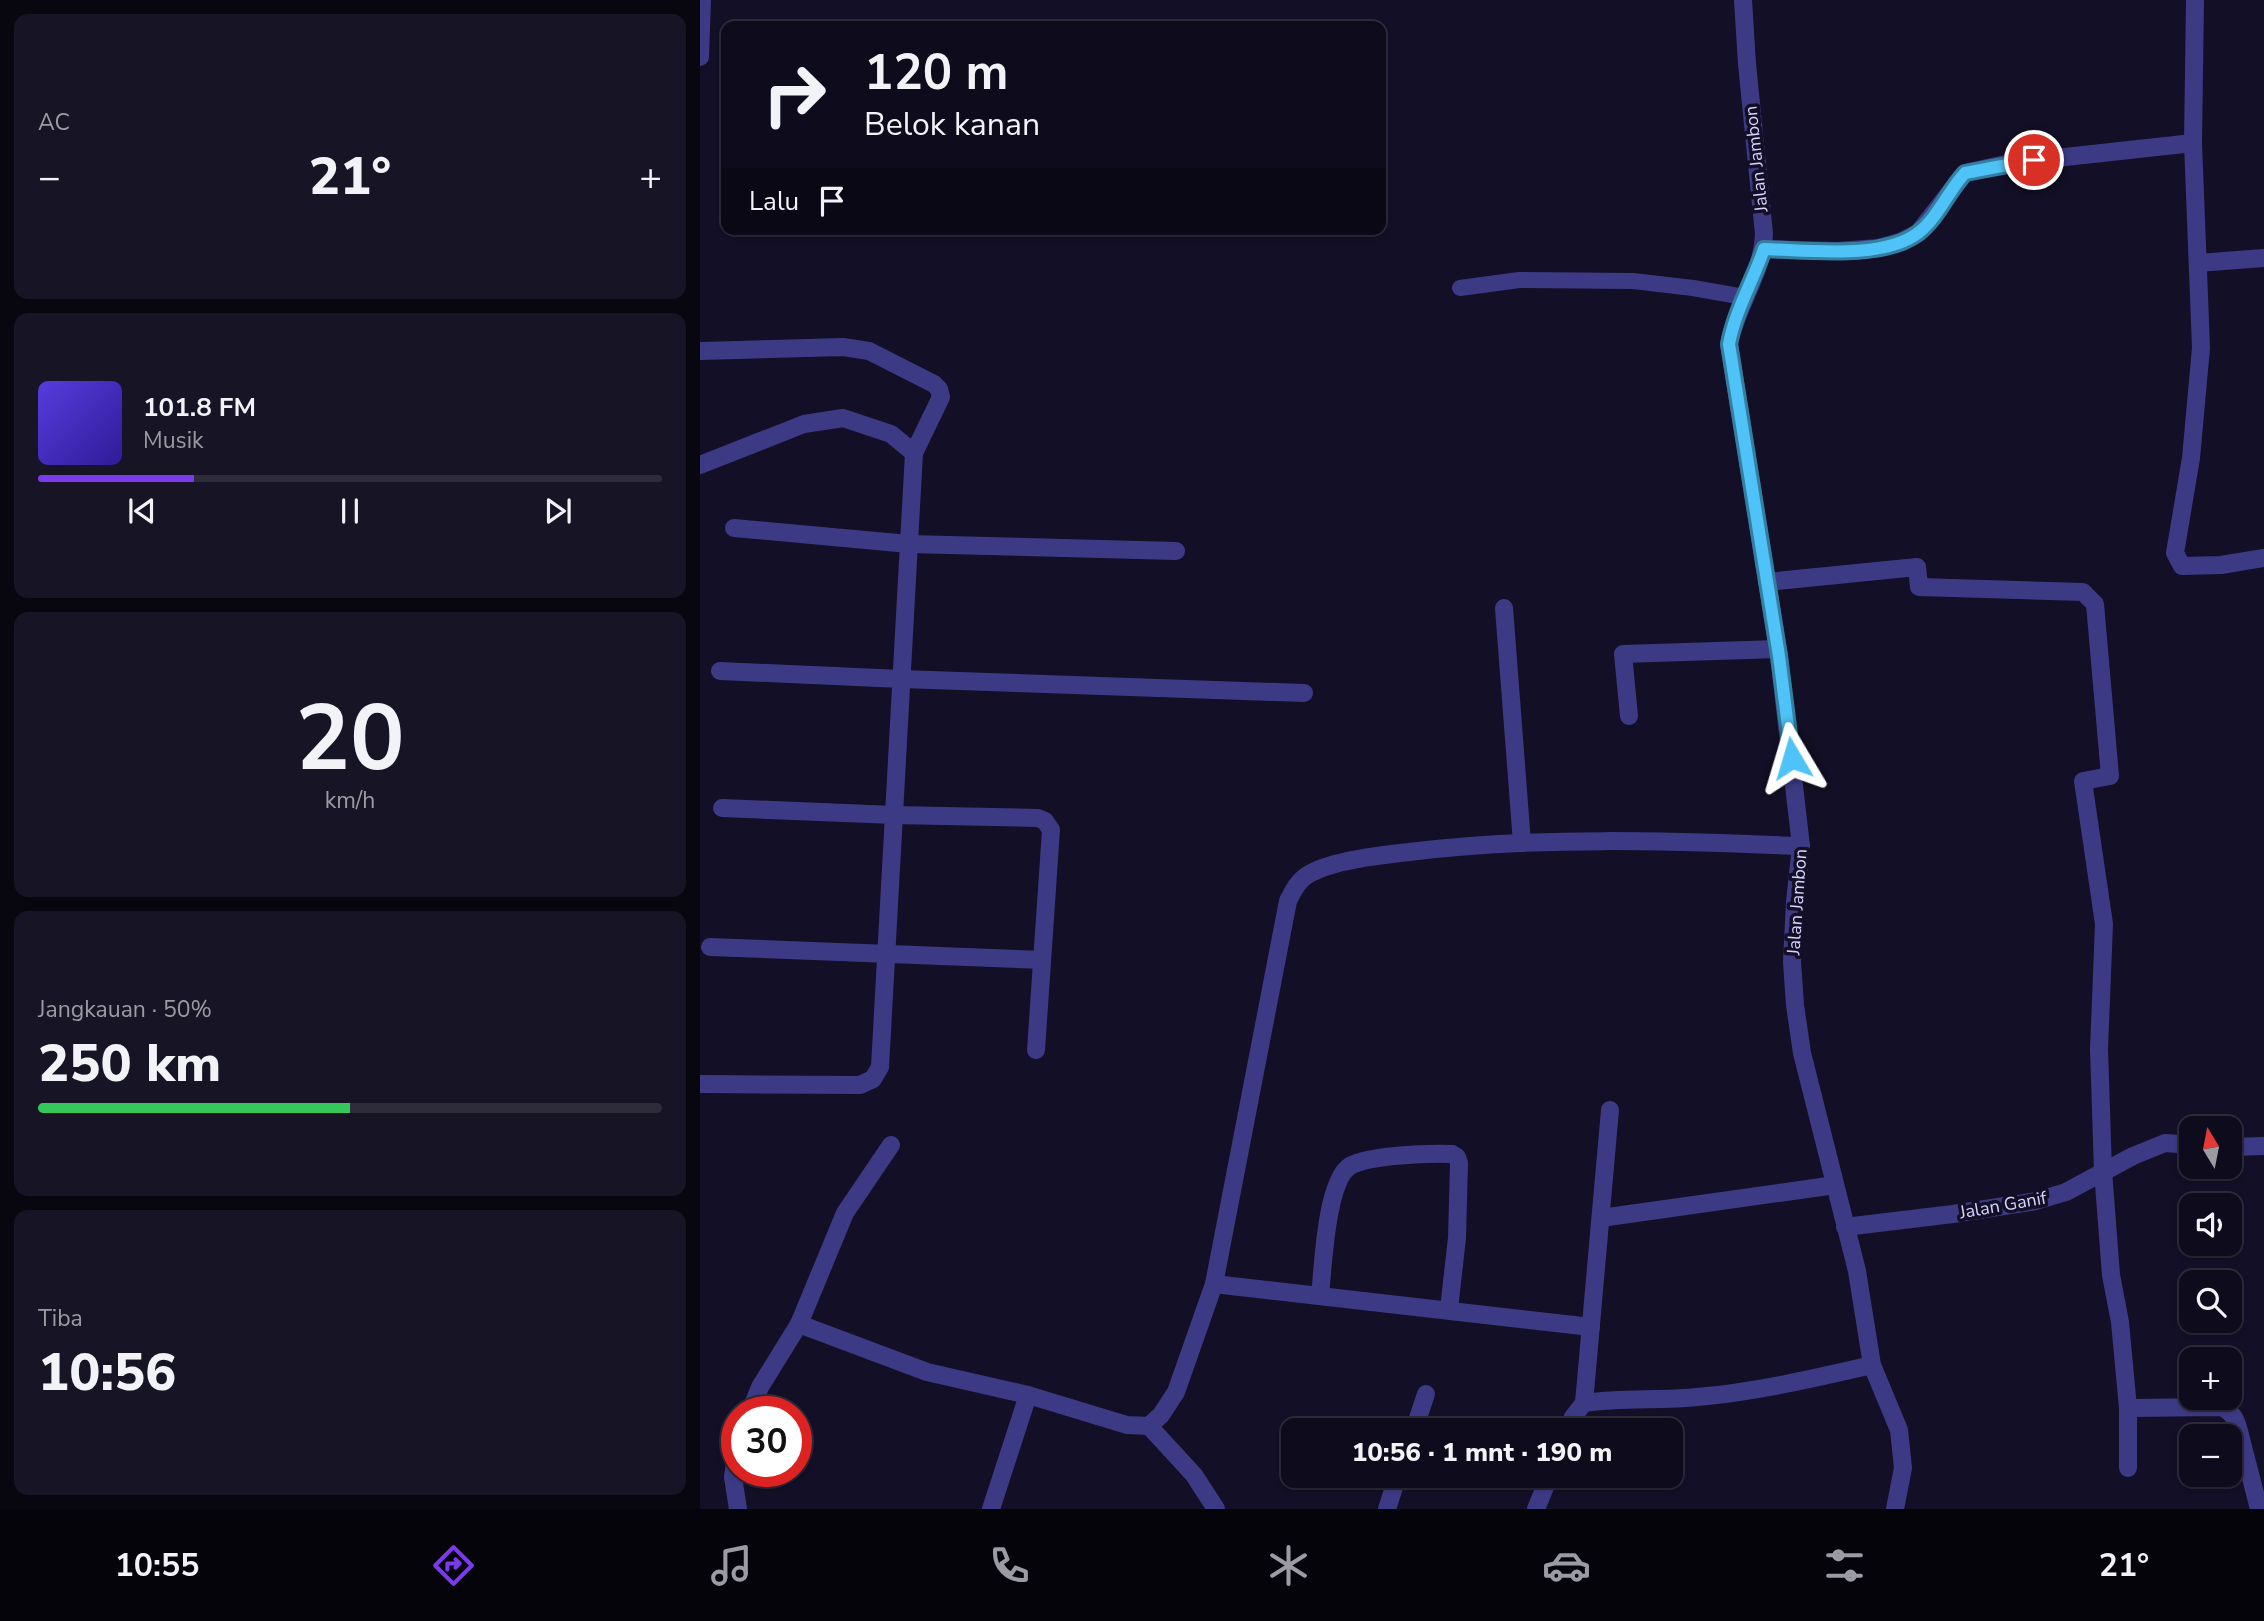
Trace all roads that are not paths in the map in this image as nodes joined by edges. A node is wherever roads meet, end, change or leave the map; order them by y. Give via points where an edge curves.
1 (702, 0) edge
2 (1743, 0) edge
3 (2195, 0) edge
4 (700, 57) edge
5 (2193, 144) junction
6 (1764, 249) junction
7 (2264, 258) edge
8 (2198, 263) junction
9 (1460, 288) dead end
10 (1744, 297) junction
11 (700, 351) edge
12 (914, 453) junction
13 (700, 465) edge
14 (734, 528) dead end
15 (909, 544) junction
16 (1176, 551) dead end
17 (2264, 558) edge
18 (1767, 582) junction
19 (1504, 608) dead end
20 (1778, 649) junction
21 (720, 671) dead end
22 (901, 679) junction
23 (1304, 693) dead end
24 (1629, 716) dead end
25 (722, 808) dead end
26 (894, 815) junction
27 (1522, 843) junction
28 (1801, 846) junction
29 (710, 947) dead end
30 (886, 953) junction
31 (1042, 960) junction
32 (1036, 1050) dead end
33 (701, 1084) edge
34 (1610, 1110) dead end
35 (2179, 1144) edge
36 (891, 1145) dead end
37 (2264, 1146) edge
38 (2242, 1147) edge
39 (2103, 1171) junction
40 (1835, 1185) junction
41 (1601, 1218) junction
42 (1845, 1227) junction
43 (1214, 1284) junction
44 (1320, 1296) junction
45 (1450, 1309) junction
46 (799, 1324) junction
47 (1591, 1327) junction
48 (1872, 1365) junction
49 (1426, 1394) dead end
50 (1028, 1395) junction
51 (756, 1396) edge
52 (1584, 1403) junction
53 (2128, 1408) junction
54 (1418, 1418) edge
55 (1573, 1418) edge
56 (1149, 1426) junction
57 (2128, 1468) dead end
58 (735, 1487) edge
59 (1394, 1488) edge
60 (1545, 1488) edge
61 (738, 1509) edge
62 (991, 1509) edge
63 (1216, 1509) edge
64 (1387, 1509) edge
65 (1536, 1509) edge
66 (1895, 1509) edge
67 (2259, 1509) edge

1 - 4 street
2 - 6 street, Jalan Jambon
3 - 5 street
5 - 6 street via 2010,163 1965,173 1918,233 1900,242 1837,251
5 - 8 street
6 - 10 street, Jalan Jambon
7 - 8 street
8 - 17 street via 2201,348 2197,408 2175,554 2182,566 2197,567
9 - 10 lane via 1519,280 1633,281
10 - 18 street, Jalan Jambon via 1729,344
11 - 12 street via 843,347 894,362 934,384 941,397
12 - 13 street via 891,434 843,418 804,424
12 - 15 street
14 - 15 street
15 - 16 street
15 - 22 street
18 - 20 street, Jalan Jambon
18 - 39 street via 1917,567 1919,587 2083,592 2095,604 2110,776 2083,781 2104,924 2099,1049
19 - 27 street
20 - 24 street via 1623,654
20 - 28 street, Jalan Jambon
21 - 22 street
22 - 23 street
22 - 26 street
25 - 26 street
26 - 30 street
26 - 31 street via 1045,821 1051,830
27 - 28 street
27 - 43 street via 1466,845 1354,860 1312,872 1297,883 1288,901
28 - 40 street, Jalan Jambon via 1792,962 1795,1005 1802,1053
29 - 30 street
30 - 31 street
30 - 33 street via 880,1067 873,1079 860,1085
31 - 32 street
34 - 41 street
35 - 39 street, Jalan Ganif via 2165,1143
36 - 46 street via 845,1213
37 - 38 street
39 - 42 street, Jalan Ganif via 2066,1192 2036,1201
39 - 53 street via 2110,1275 2120,1322
40 - 41 street
40 - 42 street, Jalan Jambon
41 - 47 street
42 - 48 street, Jalan Jambon
43 - 44 street
43 - 56 street via 1176,1392
44 - 45 street
44 - 45 street via 1331,1203 1337,1182 1348,1167 1366,1160 1452,1154 1459,1163
45 - 47 street
46 - 50 street via 927,1372
46 - 51 street
47 - 52 street
48 - 52 street via 1698,1397
48 - 66 street, Jalan Jambon via 1899,1430 1903,1468
49 - 54 street
50 - 56 street via 1127,1425
50 - 62 street
52 - 55 street
53 - 57 street
53 - 67 street via 2228,1410 2239,1431
56 - 63 street via 1194,1475
58 - 61 street
59 - 64 street
60 - 65 street

